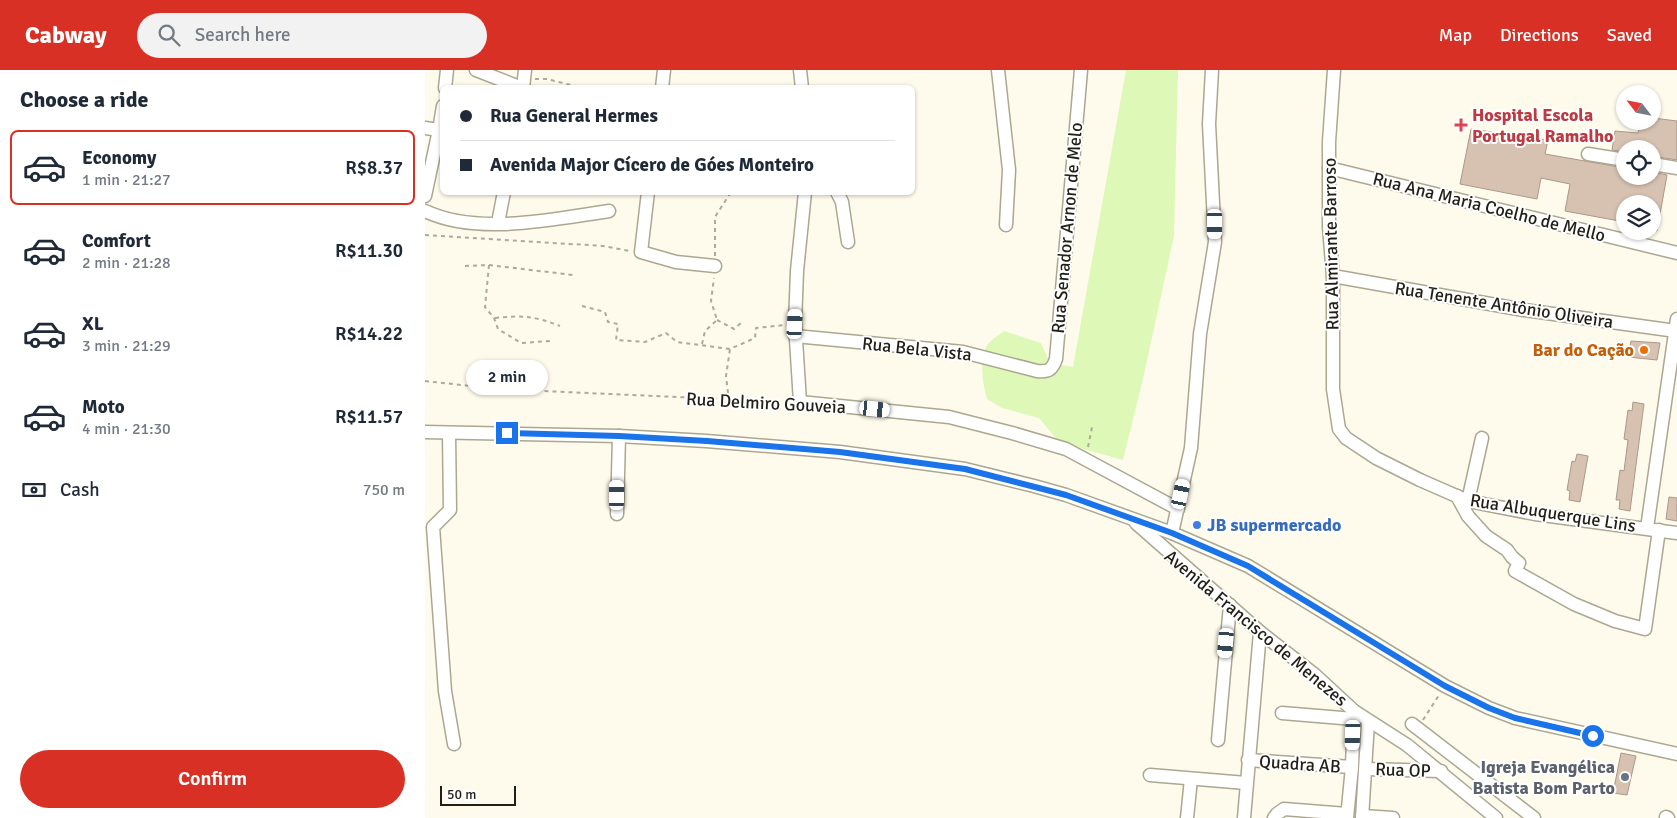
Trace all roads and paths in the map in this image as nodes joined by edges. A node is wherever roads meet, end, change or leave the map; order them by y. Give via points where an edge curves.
1 (447, 70) edge
2 (476, 70) edge
3 (525, 70) edge
4 (664, 70) edge
5 (800, 70) edge
6 (998, 70) edge
7 (1081, 70) edge
8 (1212, 70) edge
9 (1334, 70) edge
10 (445, 85) edge
11 (522, 85) edge
12 (525, 85) edge
13 (526, 85) edge
14 (571, 85) edge
15 (662, 85) edge
16 (801, 85) edge
17 (440, 124) edge
18 (425, 128) edge
19 (439, 130) junction
20 (1588, 154) dead end
21 (1616, 159) edge
22 (1661, 165) edge
23 (1329, 168) junction
24 (1677, 168) edge
25 (503, 195) edge
26 (648, 195) edge
27 (729, 195) edge
28 (805, 195) edge
29 (838, 195) edge
30 (425, 196) edge
31 (425, 211) edge
32 (609, 211) dead end
33 (498, 223) junction
34 (1006, 225) dead end
35 (425, 235) edge
36 (848, 242) dead end
37 (641, 252) junction
38 (1677, 253) edge
39 (489, 265) junction
40 (465, 266) dead end
41 (715, 266) junction
42 (573, 275) dead end
43 (1333, 276) junction
44 (582, 306) dead end
45 (494, 318) junction
46 (717, 320) junction
47 (741, 323) dead end
48 (1676, 325) edge
49 (561, 326) dead end
50 (795, 330) junction
51 (550, 341) dead end
52 (702, 344) junction
53 (730, 348) junction
54 (1037, 371) joint
55 (425, 381) edge
56 (729, 401) junction
57 (800, 402) junction
58 (1336, 419) joint
59 (1093, 427) dead end
60 (425, 432) edge
61 (449, 433) junction
62 (619, 436) junction
63 (1482, 438) dead end
64 (1085, 459) junction
65 (1462, 498) junction
66 (1178, 509) junction
67 (617, 514) dead end
68 (1132, 520) junction
69 (1653, 529) junction
70 (1169, 532) junction
71 (1677, 533) edge
72 (1160, 546) junction
73 (1229, 605) junction
74 (1260, 632) junction
75 (1445, 686) junction
76 (1282, 713) dead end
77 (1354, 715) junction
78 (1368, 722) junction
79 (1415, 726) joint
80 (1218, 740) dead end
81 (454, 744) dead end
82 (1677, 754) edge
83 (1248, 760) junction
84 (1352, 767) junction
85 (1366, 769) junction
86 (1473, 770) junction
87 (1441, 771) junction
88 (1150, 774) dead end
89 (1191, 779) junction
90 (1246, 783) junction
91 (1460, 787) junction
92 (1347, 816) edge
93 (1362, 817) edge
94 (1187, 818) edge
95 (1244, 818) edge
96 (1274, 818) edge
97 (1393, 818) edge
98 (1496, 818) edge
99 (1534, 818) edge

1 - 10 street
2 - 11 street
3 - 12 street
4 - 15 street
5 - 16 street
6 - 34 street via 1009,170
7 - 54 street, Rua Senador Arnon de Melo via 1054,366 1048,372
8 - 66 street, Avenida Francisco de Menezes via 1209,124 1215,242 1200,334 1191,448
9 - 23 street, Rua Almirante Barroso
13 - 14 path via 534,79
17 - 19 street
18 - 19 street
19 - 30 street
20 - 21 street
22 - 24 street
23 - 38 street, Rua Ana Maria Coelho de Mello
23 - 43 street, Rua Almirante Barroso
25 - 33 street
26 - 37 street
27 - 41 path via 715,217
28 - 50 street
29 - 36 street
31 - 33 street via 454,221
32 - 33 street
35 - 37 path via 603,246
37 - 41 street via 676,262
39 - 40 path
39 - 42 path
39 - 45 path via 485,307
41 - 46 path via 711,301
43 - 48 street, Rua Tenente Antônio Oliveira via 1524,310
43 - 58 street, Rua Almirante Barroso
44 - 52 path via 605,312 608,322 618,324 616,340 645,342 666,333 677,342
45 - 49 path via 538,317
45 - 51 path via 498,329 521,343
46 - 47 path via 734,329
46 - 52 path via 705,331
48 - 69 street
50 - 53 path via 756,328 755,338
50 - 54 street, Rua Bela Vista via 963,352
50 - 57 street
52 - 53 path
53 - 56 path via 726,376
55 - 56 path, Rua Delmiro Gouveia via 499,389
56 - 57 path, Rua Delmiro Gouveia
57 - 64 street, Rua Delmiro Gouveia via 949,417 1066,449
58 - 65 street, Rua Albuquerque Lins via 1346,438 1357,446 1419,480
59 - 64 path
60 - 61 street
61 - 62 street
61 - 81 street via 450,510 433,527 445,690
62 - 67 street
62 - 68 street via 840,452 965,469 1066,495
63 - 65 street
64 - 66 street, Rua Delmiro Gouveia
65 - 69 street, Rua Albuquerque Lins via 1535,514
65 - 69 street via 1468,516 1486,536 1519,563 1515,571 1574,604 1645,629
66 - 70 street, Avenida Francisco de Menezes
68 - 70 street
68 - 72 street, Avenida Francisco de Menezes
69 - 71 street, Rua Albuquerque Lins
70 - 72 street, Avenida Francisco de Menezes
70 - 75 street via 1248,566
72 - 73 street, Avenida Francisco de Menezes
73 - 74 street, Avenida Francisco de Menezes
73 - 80 street
74 - 77 street, Avenida Francisco de Menezes via 1315,675
74 - 83 street
75 - 79 path
75 - 82 street via 1515,718
76 - 77 street
77 - 78 street, Avenida Francisco de Menezes
77 - 84 street
78 - 85 street
78 - 87 street, Avenida Francisco de Menezes via 1393,735
79 - 86 street
83 - 84 street, Quadra AB
83 - 90 street
84 - 92 street
85 - 87 street, Rua OP
85 - 93 street
86 - 91 street
86 - 99 street
87 - 91 street, Avenida Francisco de Menezes
88 - 89 street
89 - 90 street
89 - 94 street
90 - 95 street
91 - 98 street, Avenida Francisco de Menezes
92 - 96 street via 1280,810
93 - 97 street

